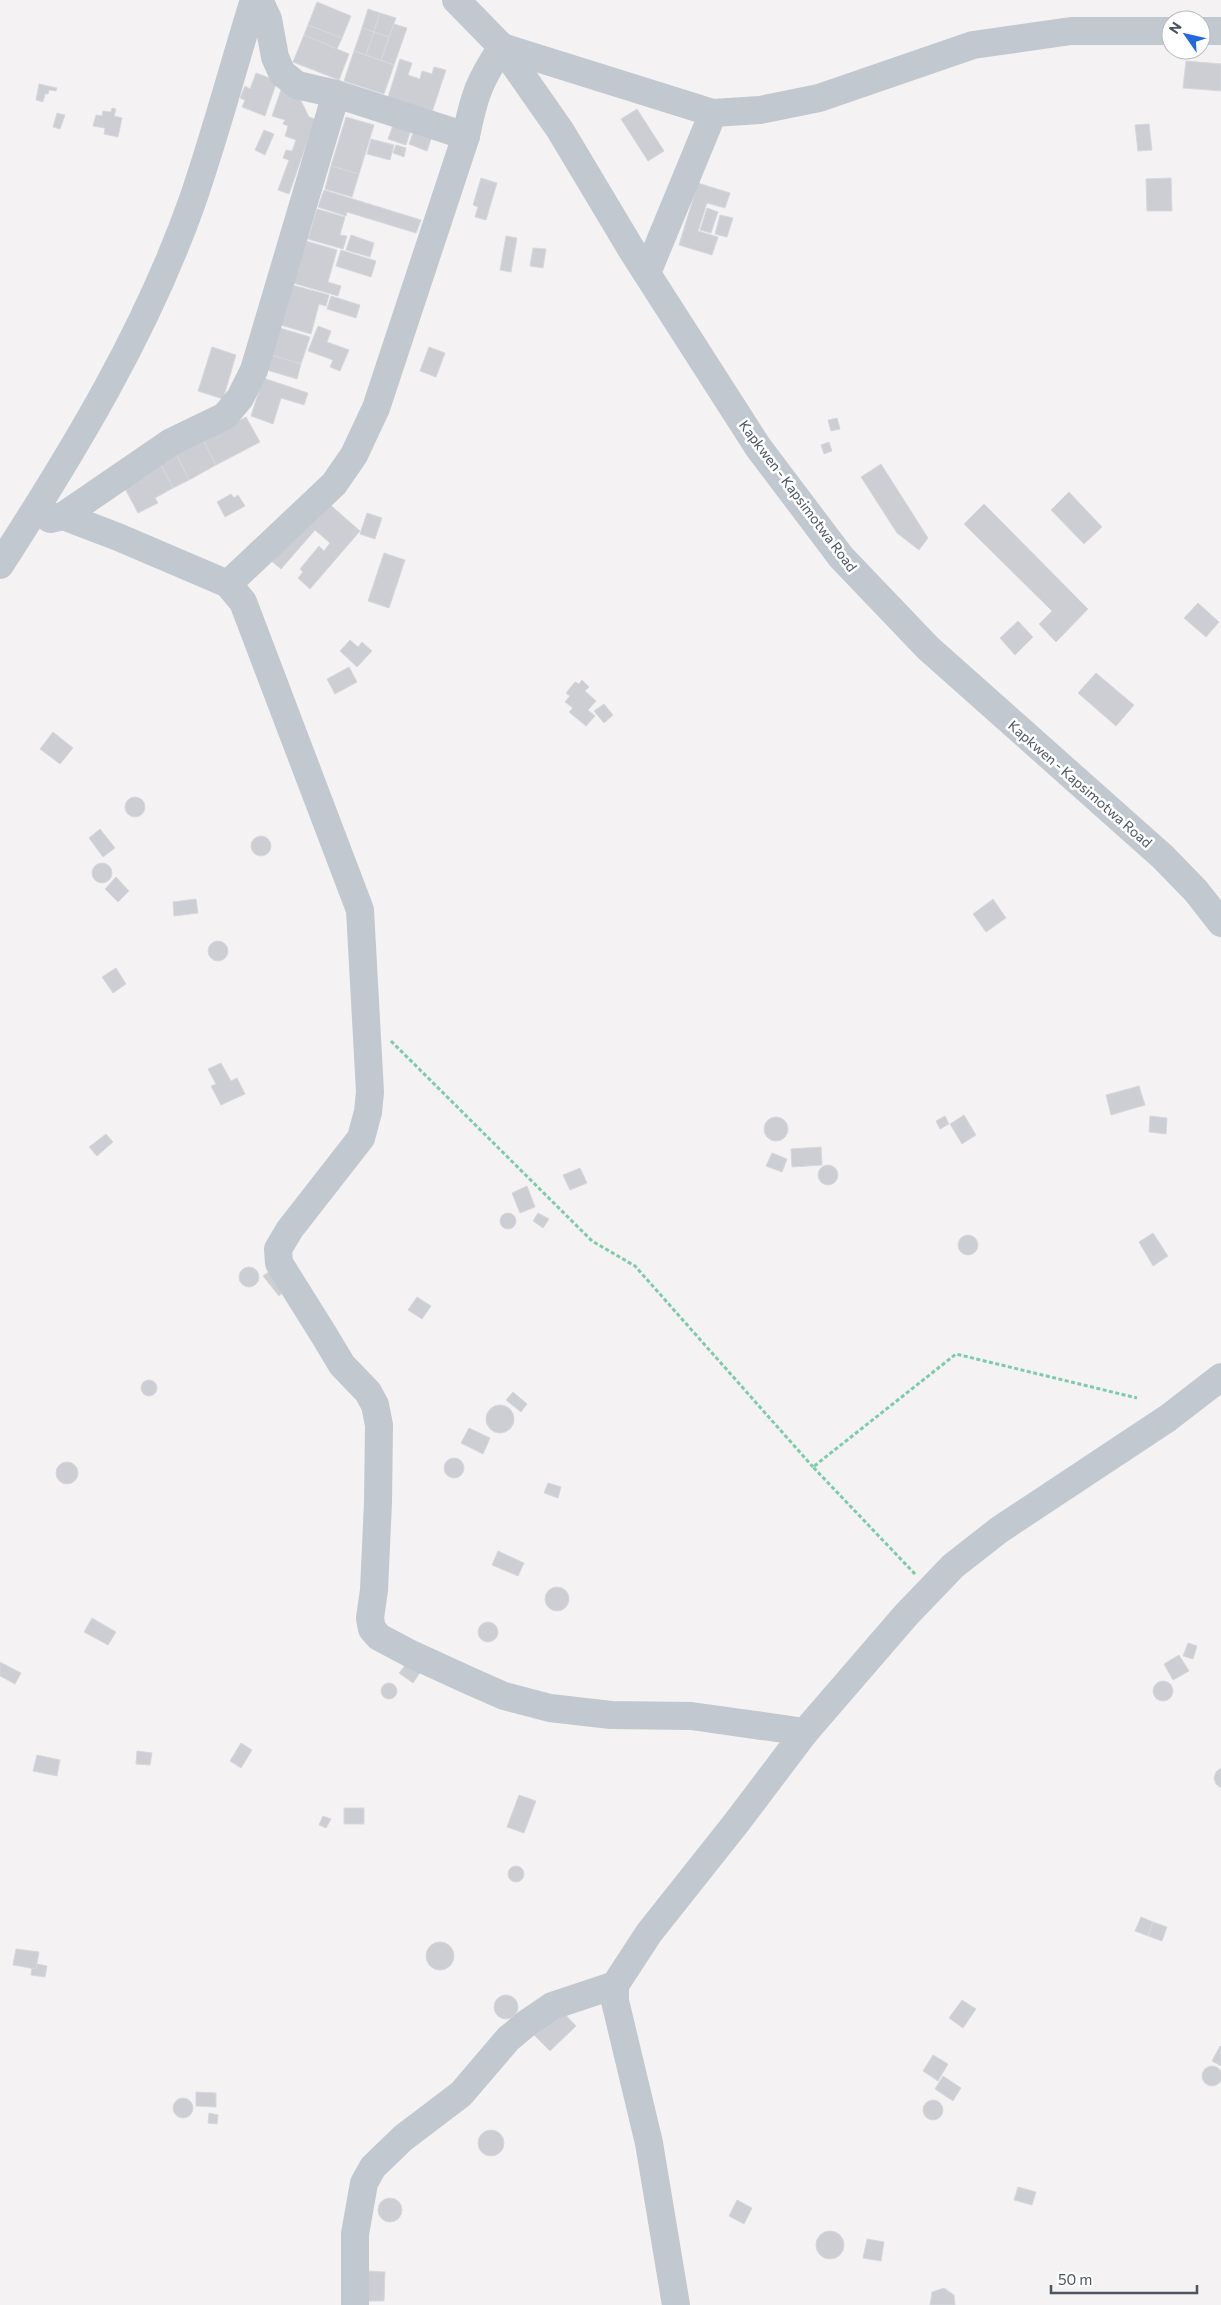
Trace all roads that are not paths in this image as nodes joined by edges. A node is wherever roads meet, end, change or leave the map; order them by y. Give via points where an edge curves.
1 (254, 0) edge
2 (259, 0) edge
3 (456, 0) edge
4 (1161, 31) edge
5 (502, 47) junction
6 (336, 94) junction
7 (714, 113) junction
8 (466, 136) junction
9 (647, 273) junction
10 (63, 516) junction
11 (26, 524) junction
12 (0, 565) edge
13 (228, 584) junction
14 (1221, 924) edge
15 (1221, 1377) edge
16 (805, 1732) junction
17 (615, 1985) junction
18 (355, 2305) edge
19 (676, 2305) edge

1 - 11 street via 192,202 148,309 110,386
2 - 6 street via 268,19 275,57 282,73 297,85
3 - 5 street, Kapkwen - Kapsimotwa Road
4 - 7 street via 1071,31 973,45 819,98 760,110
5 - 7 street
5 - 8 street via 480,82
5 - 9 street, Kapkwen - Kapsimotwa Road via 560,130
6 - 8 street
6 - 10 street via 254,370 240,398 225,416 171,442
7 - 9 street
8 - 13 street via 382,390 354,455 334,484
9 - 14 street, Kapkwen - Kapsimotwa Road via 758,447 841,557 928,648 1163,857 1196,891
10 - 11 street
10 - 13 street
11 - 12 street
13 - 16 street via 243,602 252,622 360,910 370,1092 368,1112 361,1138 278,1249 280,1263 324,1336 375,1405 379,1425 378,1502 370,1618 372,1629 379,1637 411,1654 470,1681 504,1696 550,1708 612,1715 691,1716
15 - 16 street via 1168,1418 999,1530 953,1566
16 - 17 street via 649,1933
17 - 18 street via 552,2006 527,2023 508,2039 461,2094 403,2138 373,2167 364,2183 355,2234
17 - 19 street via 615,2001 649,2143

